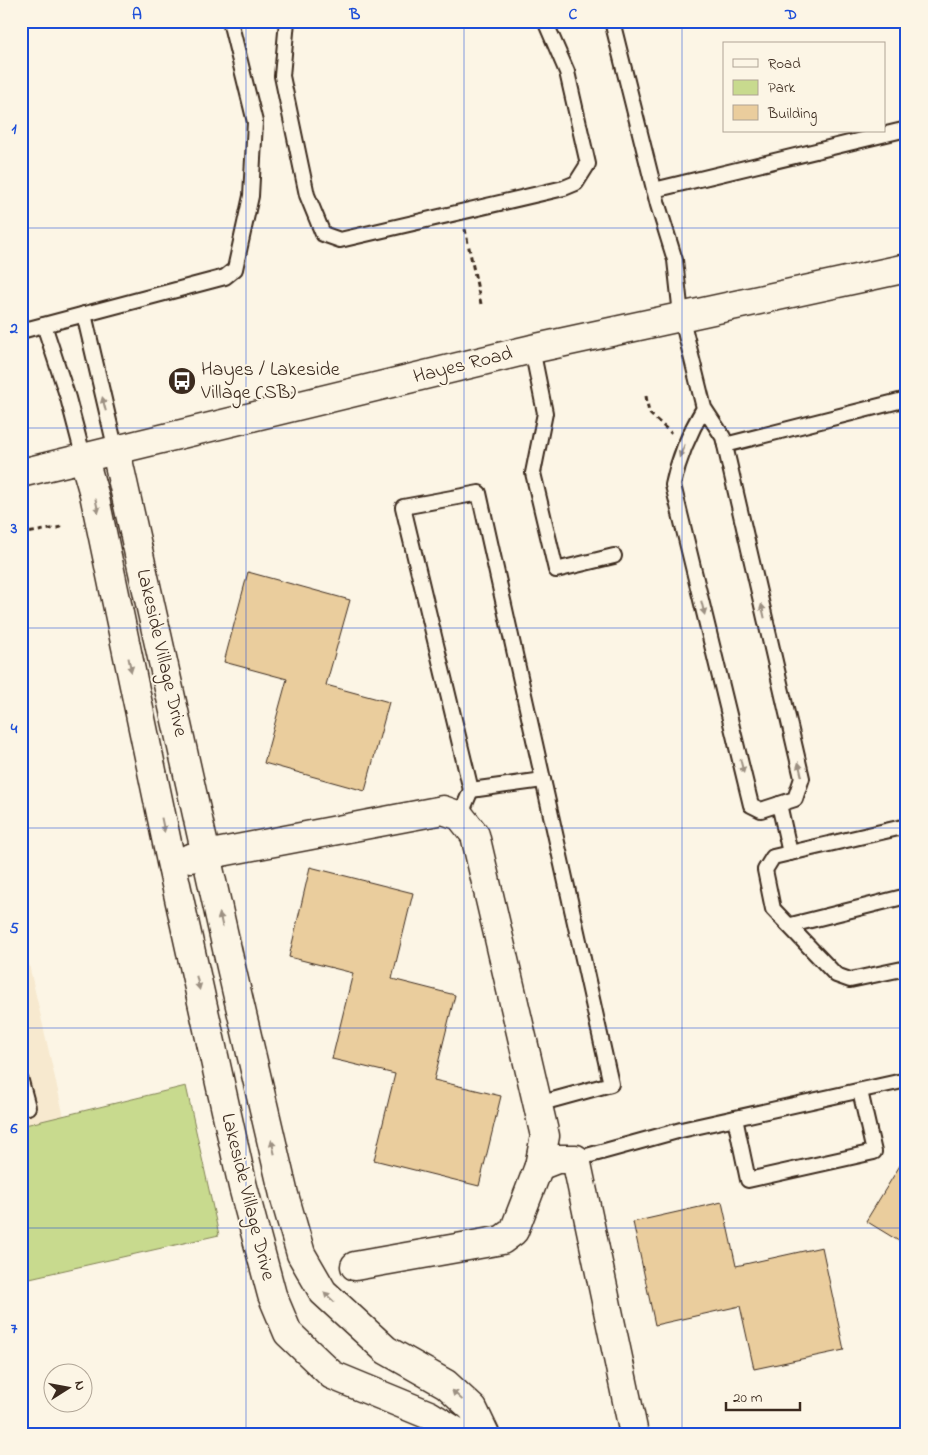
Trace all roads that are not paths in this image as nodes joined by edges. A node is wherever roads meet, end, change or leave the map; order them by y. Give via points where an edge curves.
1 (230, 21) edge
2 (287, 21) edge
3 (544, 21) edge
4 (612, 21) edge
5 (907, 129) edge
6 (654, 190) junction
7 (907, 268) edge
8 (84, 314) junction
9 (681, 315) junction
10 (44, 325) junction
11 (21, 331) edge
12 (532, 349) junction
13 (907, 399) edge
14 (704, 408) junction
15 (725, 445) junction
16 (116, 451) junction
17 (84, 459) junction
18 (21, 473) edge
19 (614, 556) dead end
20 (543, 780) junction
21 (471, 790) junction
22 (779, 804) junction
23 (460, 816) junction
24 (907, 826) edge
25 (790, 853) junction
26 (207, 855) junction
27 (171, 862) junction
28 (907, 896) edge
29 (791, 925) junction
30 (907, 968) edge
31 (907, 1080) edge
32 (21, 1081) edge
33 (860, 1091) junction
34 (538, 1104) junction
35 (21, 1108) edge
36 (735, 1118) junction
37 (576, 1159) junction
38 (539, 1166) junction
39 (355, 1266) dead end
40 (460, 1434) edge
41 (486, 1434) edge
42 (634, 1434) edge

1 - 8 lane via 255,122 251,196 235,269 225,277
2 - 3 lane via 282,76 307,195 323,234 340,240 576,183 588,164 567,72
4 - 6 lane
5 - 6 lane
6 - 9 lane via 675,260
7 - 9 street, Hayes Road
8 - 10 lane
16 -> 8 lane
9 - 12 street, Hayes Road
9 - 14 lane
10 - 11 lane
10 - 17 lane
12 - 16 street, Hayes Road
12 - 19 lane via 545,413 533,473 556,570
13 - 15 lane
14 - 15 lane
14 -> 22 lane via 684,445 673,485 751,805 761,810
22 -> 15 lane via 795,799 802,778
16 - 17 street, Hayes Road
16 - 26 street, Lakeside Village Drive
17 - 18 street, Hayes Road
17 -> 27 street, Lakeside Village Drive
20 - 21 lane
20 - 21 lane via 479,492 403,507
20 - 34 lane via 611,1084
21 - 23 lane
22 - 25 lane
23 - 26 street via 443,810
23 - 34 street via 475,834
24 - 25 lane
25 - 29 lane via 773,857 765,870 773,909
26 - 27 street
41 -> 26 street, Lakeside Village Drive via 473,1409 446,1384 386,1350 323,1292 300,1254
27 -> 40 street, Lakeside Village Drive via 243,1187 272,1295 288,1333 332,1375 428,1415
28 - 29 lane
29 - 30 lane via 836,975 850,980
31 - 33 lane
32 - 35 lane via 28,1106
33 - 36 lane
33 - 36 lane via 874,1152 748,1180
34 - 38 street via 545,1136
36 - 37 lane
37 - 38 street via 557,1159
37 - 42 street
38 - 39 street via 514,1231 502,1240

